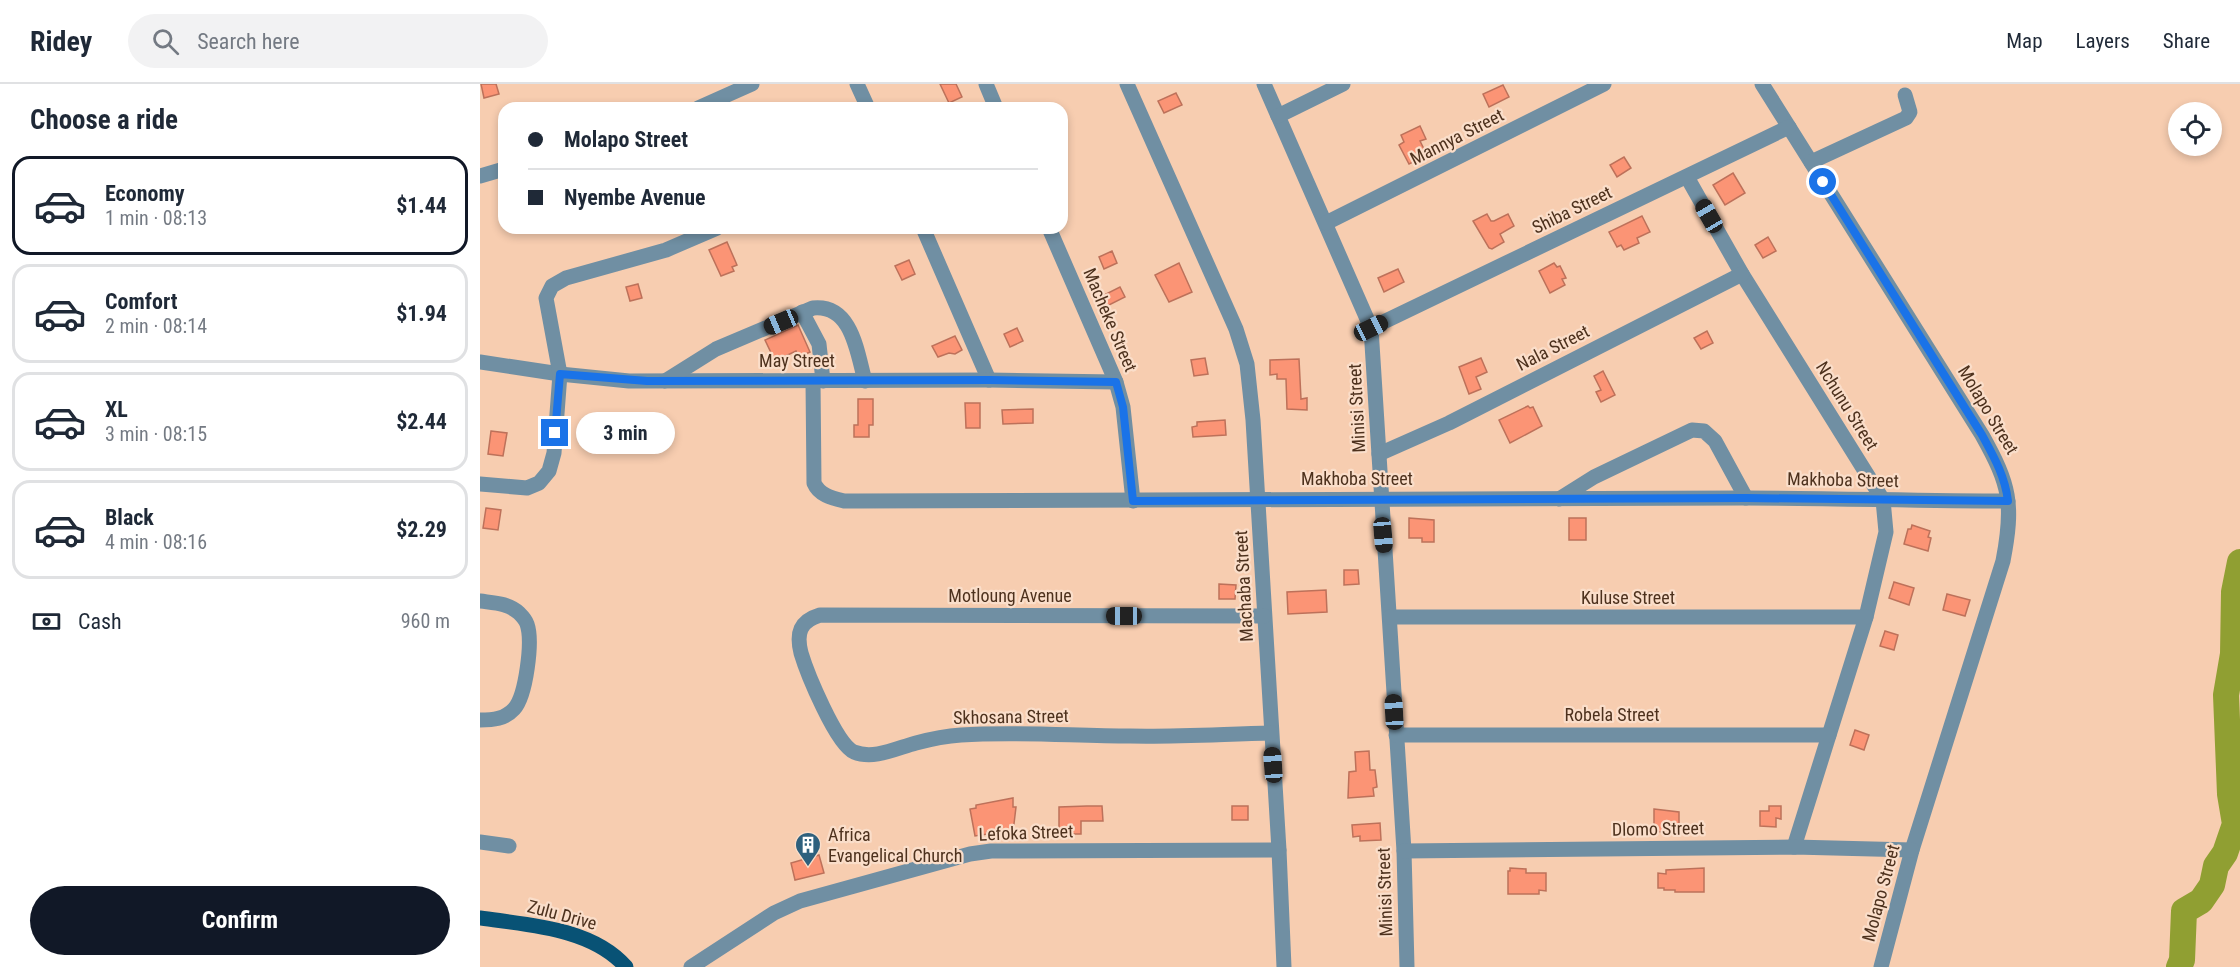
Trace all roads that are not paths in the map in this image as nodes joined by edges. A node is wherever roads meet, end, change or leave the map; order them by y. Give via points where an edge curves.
1 (752, 84) edge
2 (857, 84) edge
3 (986, 84) edge
4 (1127, 84) edge
5 (1264, 84) edge
6 (1343, 84) edge
7 (1604, 84) edge
8 (1762, 84) edge
9 (1905, 95) dead end
10 (712, 102) edge
11 (865, 102) edge
12 (994, 102) edge
13 (1278, 116) junction
14 (1789, 127) junction
15 (1811, 162) junction
16 (498, 171) edge
17 (480, 176) edge
18 (1687, 177) junction
19 (1326, 223) junction
20 (703, 234) edge
21 (926, 234) edge
22 (1052, 234) edge
23 (1742, 274) junction
24 (802, 312) junction
25 (1371, 328) junction
26 (480, 362) edge
27 (560, 374) junction
28 (989, 380) junction
29 (665, 381) junction
30 (818, 381) junction
31 (865, 381) junction
32 (1116, 382) junction
33 (1379, 454) junction
34 (480, 484) edge
35 (1381, 498) junction
36 (1746, 498) junction
37 (1259, 500) junction
38 (1559, 500) junction
39 (1882, 500) junction
40 (1133, 501) junction
41 (2008, 501) junction
42 (480, 601) edge
43 (1264, 616) junction
44 (1390, 617) junction
45 (1866, 617) junction
46 (805, 666) joint
47 (480, 720) edge
48 (1271, 733) junction
49 (1396, 735) junction
50 (1829, 735) junction
51 (480, 842) edge
52 (509, 846) dead end
53 (1794, 847) junction
54 (1279, 850) junction
55 (1912, 850) junction
56 (1404, 851) junction
57 (480, 918) edge
58 (626, 967) edge
59 (691, 967) edge
60 (1284, 967) edge
61 (1407, 967) edge
62 (1881, 967) edge

1 - 10 street
2 - 11 street
3 - 12 street
4 - 37 street, Machaba Street via 1236,329 1246,364
5 - 13 street, Minisi Street
6 - 13 street
7 - 19 street, Mannya Street
8 - 14 street, Molapo Street
9 - 15 street via 1910,112 1906,118
13 - 19 street, Minisi Street
14 - 15 street, Molapo Street
14 - 18 street, Shiba Street
15 - 41 street, Molapo Street via 1999,464
16 - 17 street
18 - 23 street, Nchunu Street
18 - 25 street, Shiba Street
19 - 25 street, Minisi Street
20 - 27 street via 666,250 566,278 552,286 546,304
21 - 28 street
22 - 32 street, Macheke Street
23 - 33 street, Nala Street via 1458,419
23 - 39 street, Nchunu Street
24 - 29 street via 716,349
24 - 30 street, Makhoba Street via 819,344
24 - 31 street via 822,307 840,315 849,326
25 - 33 street, Minisi Street
26 - 27 street, May Street
27 - 29 street, May Street
27 - 34 street via 554,453 543,480 518,489
28 - 31 street, May Street
28 - 32 street, May Street
29 - 30 street, May Street
30 - 31 street, May Street
30 - 40 street, Makhoba Street via 814,483 829,497 844,501
32 - 40 street, Macheke Street via 1123,407
33 - 35 street, Minisi Street
35 - 37 street, Makhoba Street
35 - 38 street, Makhoba Street
35 - 44 street, Minisi Street
36 - 38 street, Makhoba Street
36 - 38 street via 1715,441 1704,431 1692,430 1594,477
36 - 39 street, Makhoba Street
37 - 40 street, Makhoba Street
37 - 43 street, Machaba Street
39 - 41 street, Makhoba Street
39 - 45 street, Nchunu Street via 1886,532
41 - 55 street, Molapo Street via 2010,525 2003,561
42 - 47 street via 511,607 520,614 527,624 530,643 523,690 514,709 494,720
43 - 46 street, Motloung Avenue via 820,615 801,625 798,635
43 - 48 street, Machaba Street
44 - 45 street, Kuluse Street
44 - 49 street, Minisi Street
45 - 50 street, Nchunu Street
46 - 48 street, Skhosana Street via 836,733 854,752 866,754 938,738 980,734
48 - 54 street, Machaba Street
49 - 50 street, Robela Street
49 - 56 street, Minisi Street
50 - 53 street, Nchunu Street
51 - 52 street
53 - 55 street, Dlomo Street
53 - 56 street, Dlomo Street
54 - 59 street, Lefoka Street via 970,854 800,901 774,913
54 - 60 street, Machaba Street
55 - 62 street, Molapo Street
56 - 61 street, Minisi Street
57 - 58 main road, Zulu Drive via 592,940

